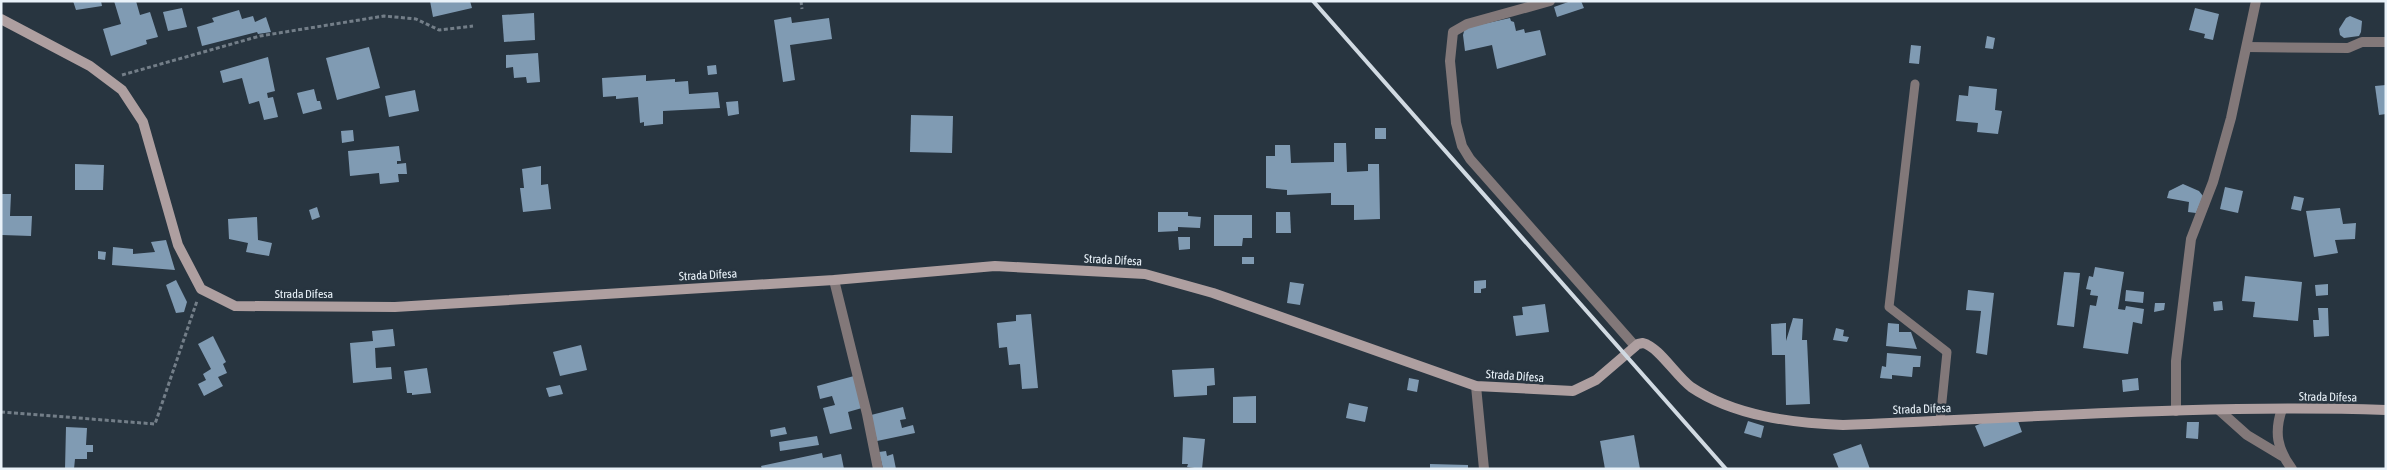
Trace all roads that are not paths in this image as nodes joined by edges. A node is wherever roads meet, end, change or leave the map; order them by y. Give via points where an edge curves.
1 (1550, 1) edge
2 (2256, 1) edge
3 (1, 19) edge
4 (2386, 42) edge
5 (2247, 47) junction
6 (1915, 84) dead end
7 (834, 280) junction
8 (1635, 346) junction
9 (1476, 386) junction
10 (2282, 409) junction
11 (2219, 410) junction
12 (2386, 410) edge
13 (2176, 411) junction
14 (1940, 421) junction
15 (2282, 456) junction
16 (878, 469) edge
17 (1484, 469) edge
18 (2292, 469) edge

1 - 8 street via 1467,24 1453,32 1450,61 1459,136 1470,159
2 - 5 street
3 - 7 street, Strada Difesa via 90,66 122,90 143,122 178,245 201,289 235,306 395,306
4 - 5 street via 2362,42 2348,48
5 - 13 street via 2213,182 2191,239 2176,361
6 - 14 lane via 1889,307 1947,352
7 - 9 street, Strada Difesa via 995,266 1145,274 1213,293
7 - 16 street via 868,414
8 - 9 street, Strada Difesa via 1596,380 1573,391
8 - 14 street, Strada Difesa via 1648,344 1682,380 1707,396 1754,413 1817,424
9 - 17 street
10 - 11 street, Strada Difesa
10 - 12 street, Strada Difesa
10 - 15 street via 2276,434
11 - 13 street, Strada Difesa
11 - 15 street via 2247,435
13 - 14 street, Strada Difesa
15 - 18 street

